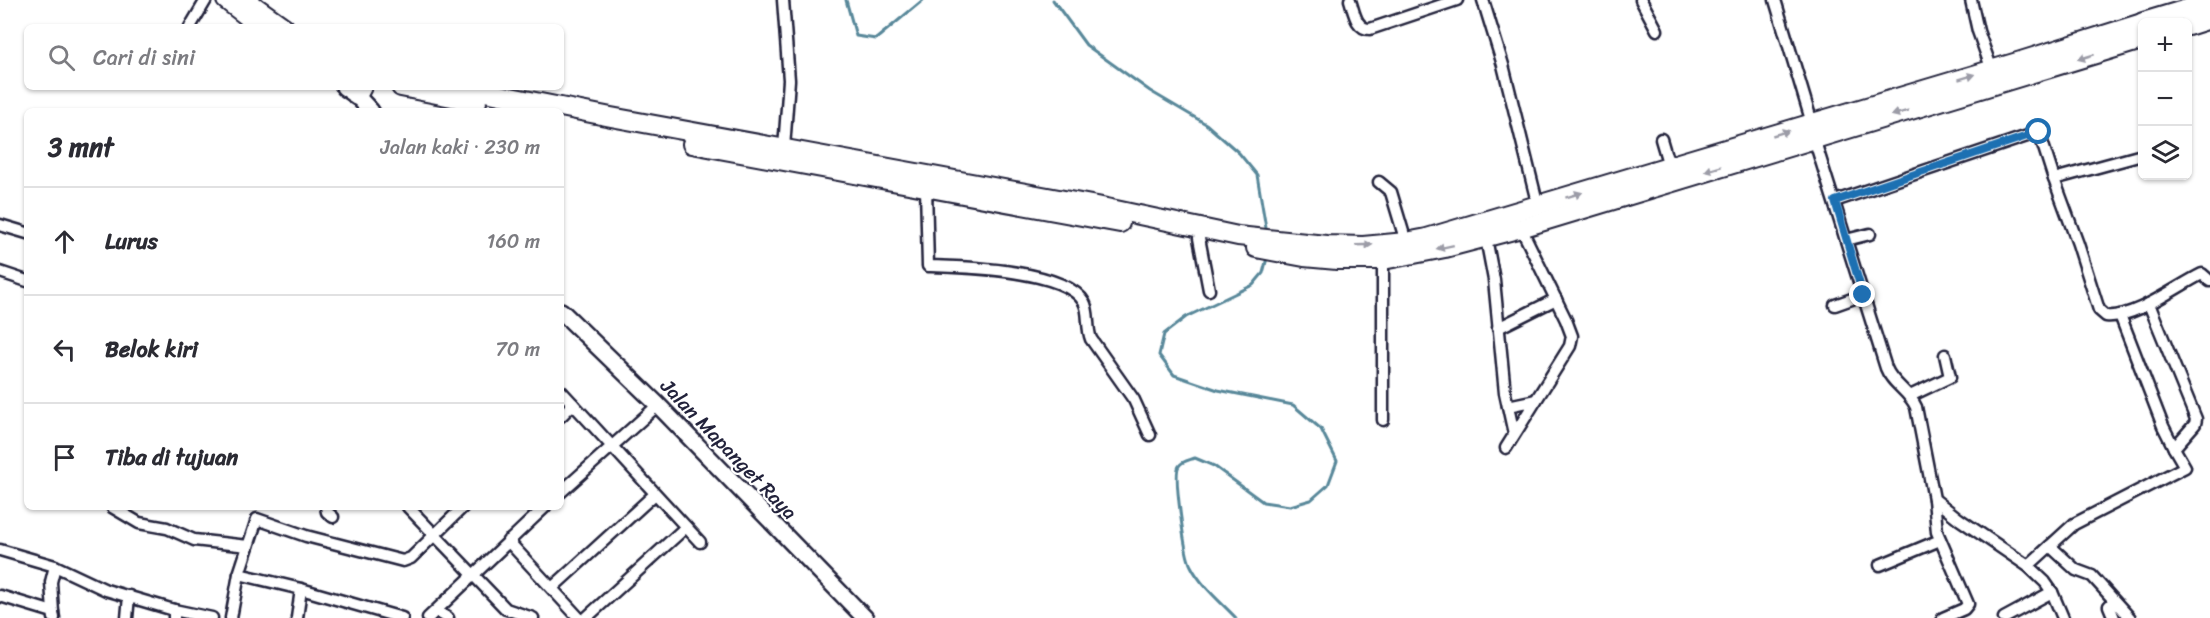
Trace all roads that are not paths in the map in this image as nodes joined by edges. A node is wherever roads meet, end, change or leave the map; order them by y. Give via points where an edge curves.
1 (206, 0) edge
2 (226, 0) edge
3 (246, 0) edge
4 (783, 0) edge
5 (1350, 0) edge
6 (1457, 0) edge
7 (1483, 0) edge
8 (1641, 0) edge
9 (1775, 0) edge
10 (1971, 0) edge
11 (2210, 2) edge
12 (2176, 18) edge
13 (2210, 19) edge
14 (192, 24) edge
15 (257, 24) edge
16 (280, 24) edge
17 (2192, 24) edge
18 (2138, 25) edge
19 (1656, 30) dead end
20 (2138, 41) edge
21 (1992, 70) junction
22 (354, 90) edge
23 (416, 90) edge
24 (476, 90) edge
25 (368, 108) edge
26 (510, 108) edge
27 (564, 119) edge
28 (1814, 130) junction
29 (1661, 139) dead end
30 (784, 148) junction
31 (2138, 156) edge
32 (1669, 166) junction
33 (2054, 179) junction
34 (1379, 182) dead end
35 (926, 188) junction
36 (1835, 201) junction
37 (1538, 206) junction
38 (1095, 212) junction
39 (0, 225) edge
40 (1521, 228) junction
41 (24, 232) edge
42 (1870, 234) dead end
43 (1199, 238) junction
44 (1486, 238) junction
45 (1846, 240) junction
46 (1406, 242) junction
47 (1254, 243) junction
48 (1305, 250) junction
49 (1383, 260) junction
50 (0, 272) edge
51 (24, 280) edge
52 (2210, 281) edge
53 (1209, 290) dead end
54 (1863, 295) junction
55 (1556, 299) junction
56 (2149, 304) junction
57 (1835, 305) dead end
58 (564, 314) edge
59 (2120, 315) junction
60 (1498, 328) junction
61 (1945, 355) dead end
62 (564, 394) edge
63 (1910, 396) junction
64 (1536, 400) junction
65 (573, 404) junction
66 (658, 405) junction
67 (1508, 406) junction
68 (564, 413) edge
69 (1383, 420) dead end
70 (1514, 434) junction
71 (1150, 435) dead end
72 (611, 446) junction
73 (1506, 448) dead end
74 (2174, 448) junction
75 (564, 489) edge
76 (655, 494) junction
77 (1934, 499) junction
78 (117, 510) edge
79 (327, 510) edge
80 (411, 510) edge
81 (460, 510) edge
82 (542, 510) edge
83 (333, 517) dead end
84 (686, 527) junction
85 (434, 534) junction
86 (1940, 540) junction
87 (508, 541) junction
88 (700, 542) dead end
89 (248, 546) junction
90 (2050, 546) junction
91 (0, 550) edge
92 (1880, 565) dead end
93 (55, 566) junction
94 (2028, 566) junction
95 (239, 574) junction
96 (471, 575) junction
97 (552, 588) junction
98 (301, 589) junction
99 (2052, 592) junction
100 (0, 596) edge
101 (129, 597) junction
102 (2114, 601) junction
103 (174, 614) edge
104 (432, 614) edge
105 (54, 615) edge
106 (399, 617) edge
107 (127, 618) edge
108 (212, 618) edge
109 (231, 618) edge
110 (297, 618) edge
111 (448, 618) edge
112 (533, 618) edge
113 (579, 618) edge
114 (586, 618) edge
115 (865, 618) edge
116 (1943, 618) edge
117 (2004, 618) edge
118 (2063, 618) edge
119 (2114, 618) edge
120 (2130, 618) edge

1 - 14 street
2 - 15 highway
3 - 16 highway
4 - 30 street via 789,80
5 - 6 street via 1359,24 1370,29
7 - 37 street
8 - 19 street
9 - 28 street
10 - 21 street
11 - 12 highway
13 - 17 highway
18 - 21 highway
20 -> 28 highway
28 -> 21 highway
22 - 25 street
23 - 26 highway
24 - 30 highway
27 - 35 highway
32 -> 28 highway
28 - 36 street
28 -> 40 highway
29 - 32 street
30 - 38 highway
31 - 33 street
37 -> 32 highway
33 - 36 street via 2039,132
33 - 59 street via 2099,310 2106,316
34 - 46 street via 1390,192
35 - 38 highway
35 - 71 street via 928,266 989,268 1054,282 1074,291 1086,307 1091,339 1134,400
36 - 45 street
37 - 46 highway
38 - 43 highway
38 - 47 highway
39 - 41 street
40 - 44 highway
40 - 55 street
42 - 45 street
43 - 47 highway
43 - 53 street
44 -> 49 highway
44 - 60 street
45 - 54 street
48 -> 46 highway via 1326,245
47 - 48 highway
48 - 49 highway via 1337,260
49 - 69 street
50 - 51 street
52 - 56 street via 2202,274
54 - 57 street
54 - 63 street via 1888,374
55 - 60 street
55 - 64 street via 1572,336 1570,346
56 - 59 street
56 - 74 street via 2196,419 2196,424
58 - 66 street, Jalan Mapanget Raya
59 - 74 street
60 - 67 street
61 - 63 street via 1950,377
62 - 65 street
63 - 77 street via 1916,407
64 - 67 street
64 - 70 street
65 - 68 street
65 - 72 street
66 - 72 street
66 - 115 street, Jalan Mapanget Raya
67 - 70 street
70 - 73 street
72 - 75 street
72 - 76 street
74 - 90 street via 2184,468 2089,515
76 - 84 street
76 - 97 street
77 - 86 street
77 - 94 street
78 - 89 street via 139,523 167,528 194,540
79 - 83 street
80 - 85 street
81 - 85 street
82 - 87 street
84 - 88 street
84 - 114 street
85 - 89 street via 411,558 399,561 306,536 258,518
85 - 96 street
86 - 92 street
86 - 116 street via 1968,604
87 - 96 street
87 - 97 street
89 - 95 street
90 - 94 street
90 - 102 street via 2078,571 2091,574
91 - 93 street
93 - 101 street
93 - 105 street via 51,582
94 - 99 street
95 - 98 street
95 - 109 street
96 - 104 street
96 - 112 street via 506,609
97 - 113 street
98 - 106 street
98 - 110 street
99 - 117 street
99 - 118 street
100 - 105 street
101 - 103 street
101 - 107 street
102 - 119 street via 2109,606
102 - 120 street
103 - 108 street
104 - 111 street

